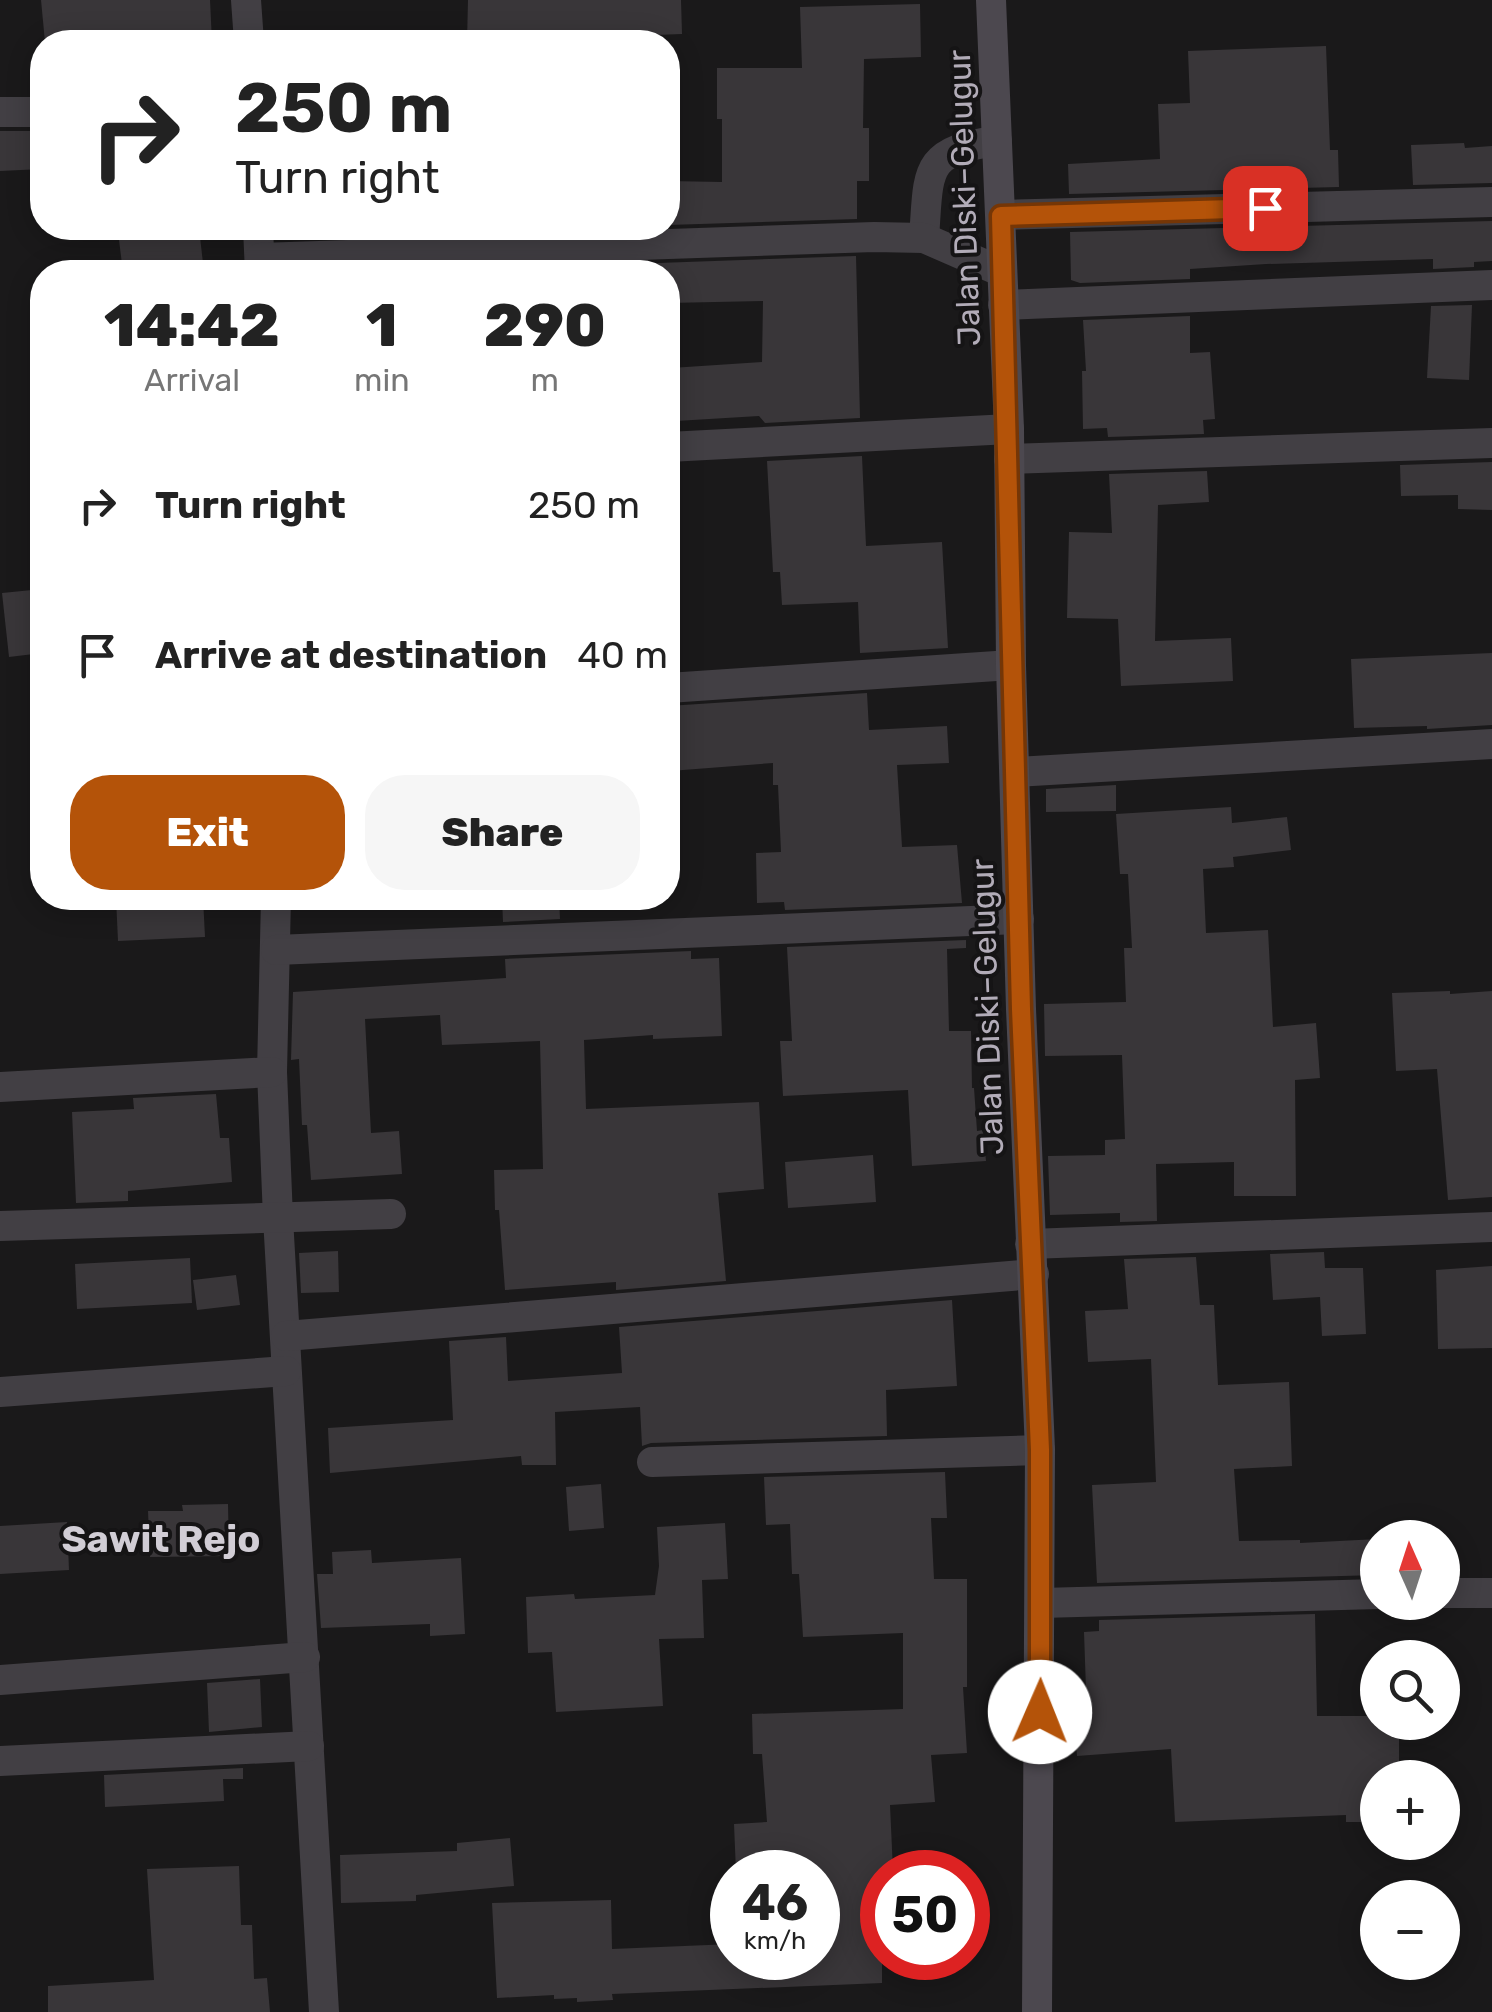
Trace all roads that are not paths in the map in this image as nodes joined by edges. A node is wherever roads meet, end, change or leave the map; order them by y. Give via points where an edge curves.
1 (246, 0) edge
2 (990, 0) edge
3 (248, 30) edge
4 (0, 112) edge
5 (30, 112) edge
6 (997, 141) junction
7 (1492, 202) edge
8 (1001, 216) junction
9 (924, 238) junction
10 (370, 260) edge
11 (1002, 272) junction
12 (1492, 284) edge
13 (1004, 305) junction
14 (1492, 443) edge
15 (1009, 444) junction
16 (680, 448) edge
17 (1011, 665) junction
18 (680, 687) edge
19 (1492, 744) edge
20 (1015, 772) junction
21 (276, 910) edge
22 (1020, 919) junction
23 (276, 950) junction
24 (272, 1072) junction
25 (0, 1087) edge
26 (391, 1214) dead end
27 (278, 1218) junction
28 (0, 1226) edge
29 (1492, 1227) edge
30 (1032, 1259) junction
31 (286, 1336) junction
32 (286, 1371) junction
33 (0, 1392) edge
34 (1040, 1450) junction
35 (652, 1462) dead end
36 (1460, 1593) edge
37 (1492, 1593) edge
38 (1360, 1594) edge
39 (1041, 1602) junction
40 (305, 1656) junction
41 (0, 1680) edge
42 (309, 1746) junction
43 (0, 1762) edge
44 (324, 2012) edge
45 (1038, 2012) edge

1 - 3 street
2 - 6 main road, Jalan Diski–Gelugur
4 - 5 street
6 - 8 main road, Jalan Diski–Gelugur
6 - 9 street via 963,145 935,164
7 - 8 street
8 - 11 main road, Jalan Diski–Gelugur
9 - 10 street
9 - 11 street
11 - 13 main road, Jalan Diski–Gelugur
12 - 13 street
13 - 15 main road, Jalan Diski–Gelugur
14 - 15 street
15 - 16 street
15 - 17 main road, Jalan Diski–Gelugur
17 - 18 street
17 - 20 main road, Jalan Diski–Gelugur
19 - 20 street
20 - 22 main road, Jalan Diski–Gelugur
21 - 23 street
22 - 23 street
22 - 30 main road, Jalan Diski–Gelugur
23 - 24 street
24 - 25 street
24 - 27 street
26 - 27 street
27 - 28 street
27 - 31 street
29 - 30 street
30 - 31 street
30 - 34 main road, Jalan Diski–Gelugur
31 - 32 street
32 - 33 street
32 - 40 street
34 - 35 street
34 - 39 main road, Jalan Diski–Gelugur
36 - 37 street
38 - 39 street
39 - 45 main road, Jalan Diski–Gelugur
40 - 41 street
40 - 42 street
42 - 43 street
42 - 44 street

